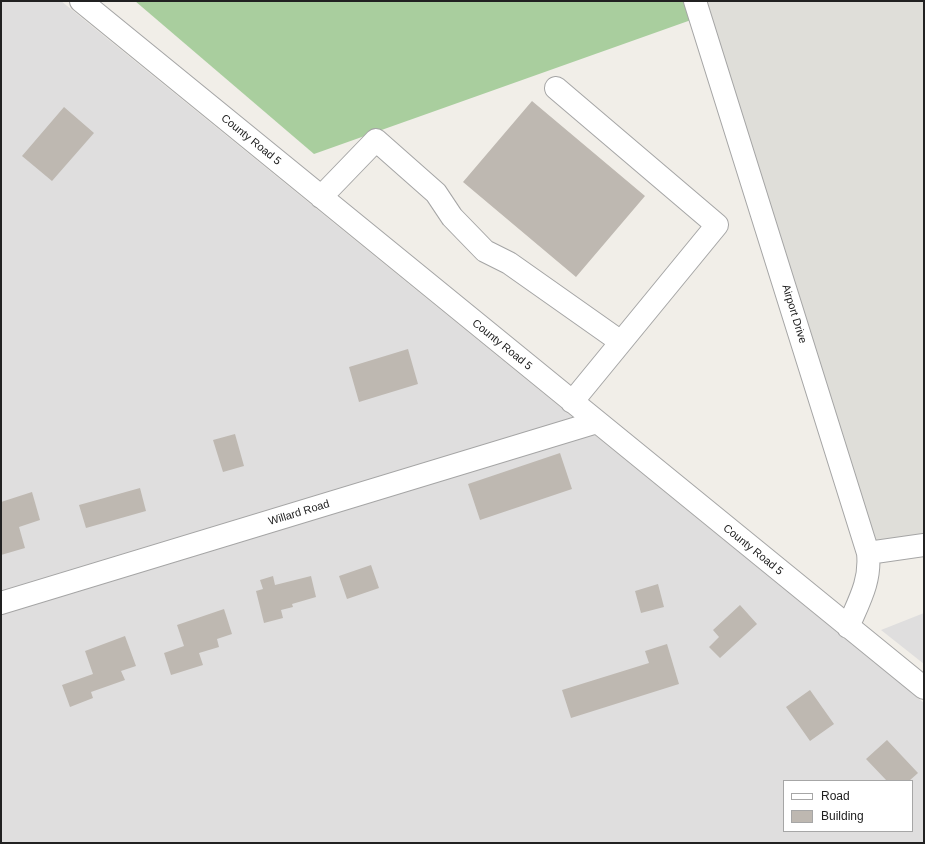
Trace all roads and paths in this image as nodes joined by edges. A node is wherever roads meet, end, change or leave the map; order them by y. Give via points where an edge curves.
1 (81, 1) edge
2 (695, 1) edge
3 (556, 88) dead end
4 (322, 197) junction
5 (621, 342) junction
6 (572, 402) junction
7 (596, 422) junction
8 (924, 545) edge
9 (868, 552) junction
10 (1, 604) edge
11 (848, 627) junction
12 (924, 688) edge

1 - 4 street, County Road 5
2 - 9 street, Airport Drive
3 - 5 street via 717,225
4 - 5 street via 376,140 436,193 452,217 485,251 509,263
4 - 6 street, County Road 5
5 - 6 street
6 - 7 street, County Road 5
7 - 10 street, Willard Road
7 - 11 street, County Road 5
8 - 9 street
9 - 11 street, Airport Drive via 867,584
11 - 12 street, County Road 5

